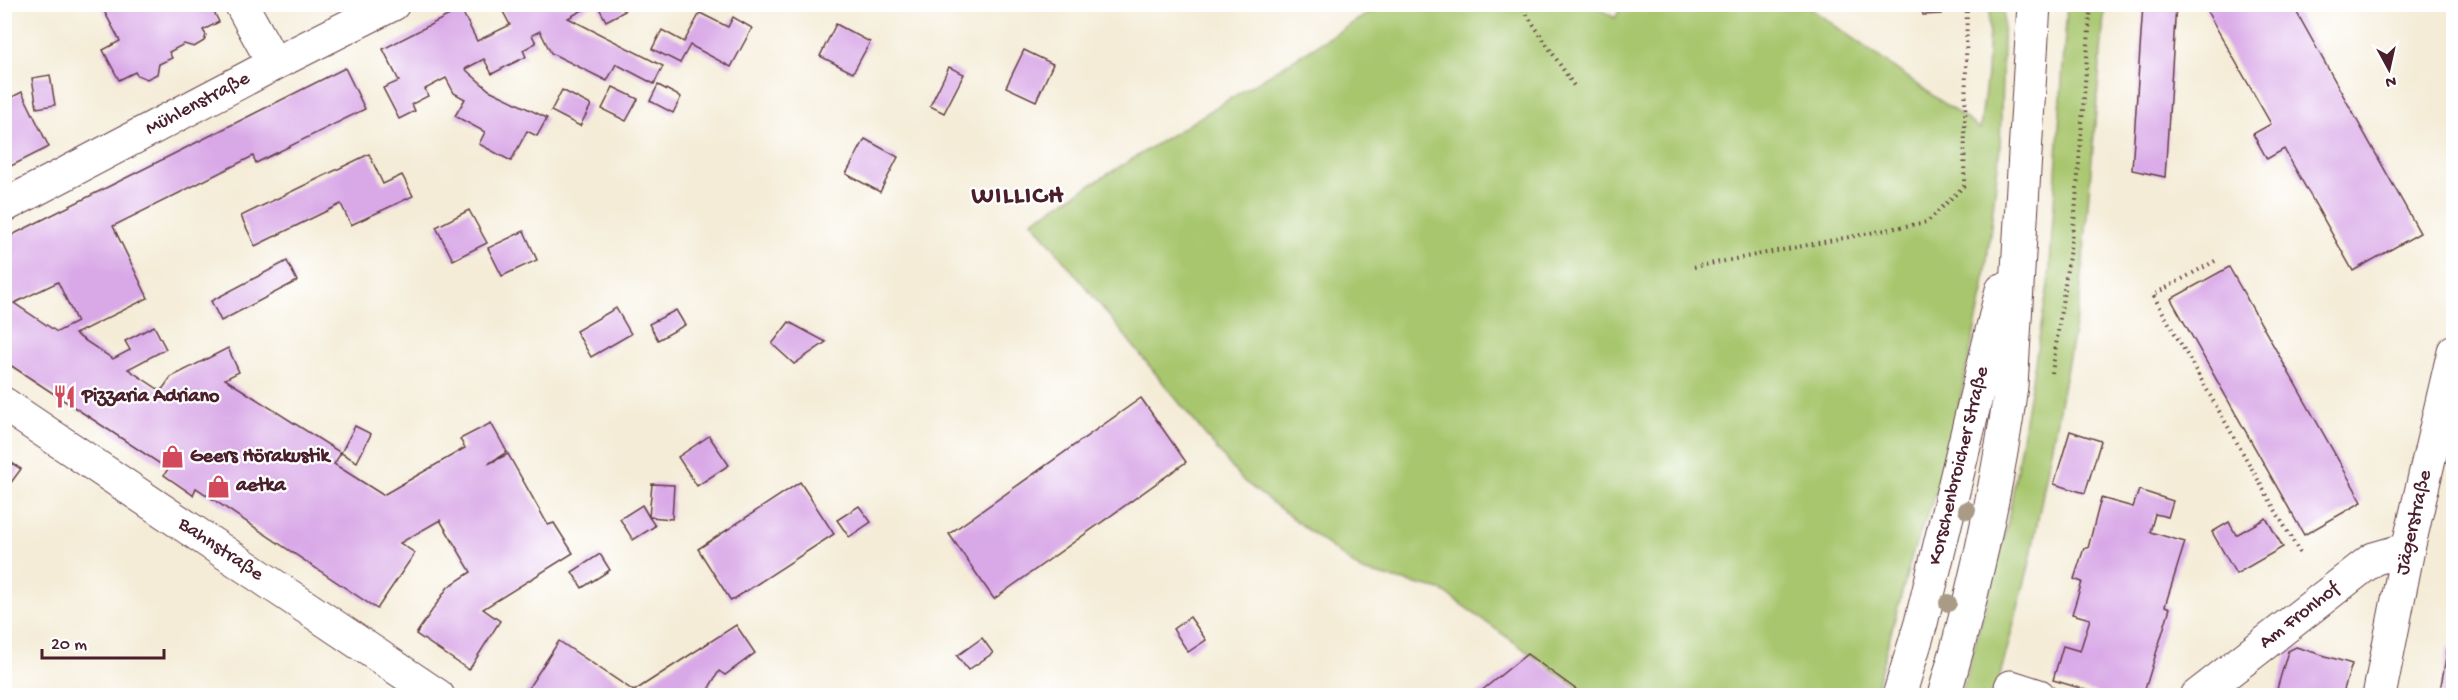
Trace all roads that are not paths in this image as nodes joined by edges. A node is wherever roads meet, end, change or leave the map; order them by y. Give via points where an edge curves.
1 (241, 4) edge
2 (393, 4) edge
3 (2034, 4) edge
4 (274, 64) junction
5 (4, 206) edge
6 (2018, 234) junction
7 (2454, 351) edge
8 (4, 404) edge
9 (2408, 549) junction
10 (438, 696) edge
11 (1899, 696) edge
12 (1944, 696) edge
13 (2198, 696) edge
14 (2379, 696) edge

1 - 4 street
2 - 4 street, Mühlenstraße
3 - 6 street, Korschenbroicher Straße
4 - 5 street, Mühlenstraße
6 - 11 street, Korschenbroicher Straße via 1922,623
6 - 12 street, Korschenbroicher Straße via 2010,386 1998,474 1978,572
7 - 9 street, Jägerstraße
8 - 10 street, Bahnstraße
9 - 13 street, Am Fronhof via 2373,559
9 - 14 street, Jägerstraße

